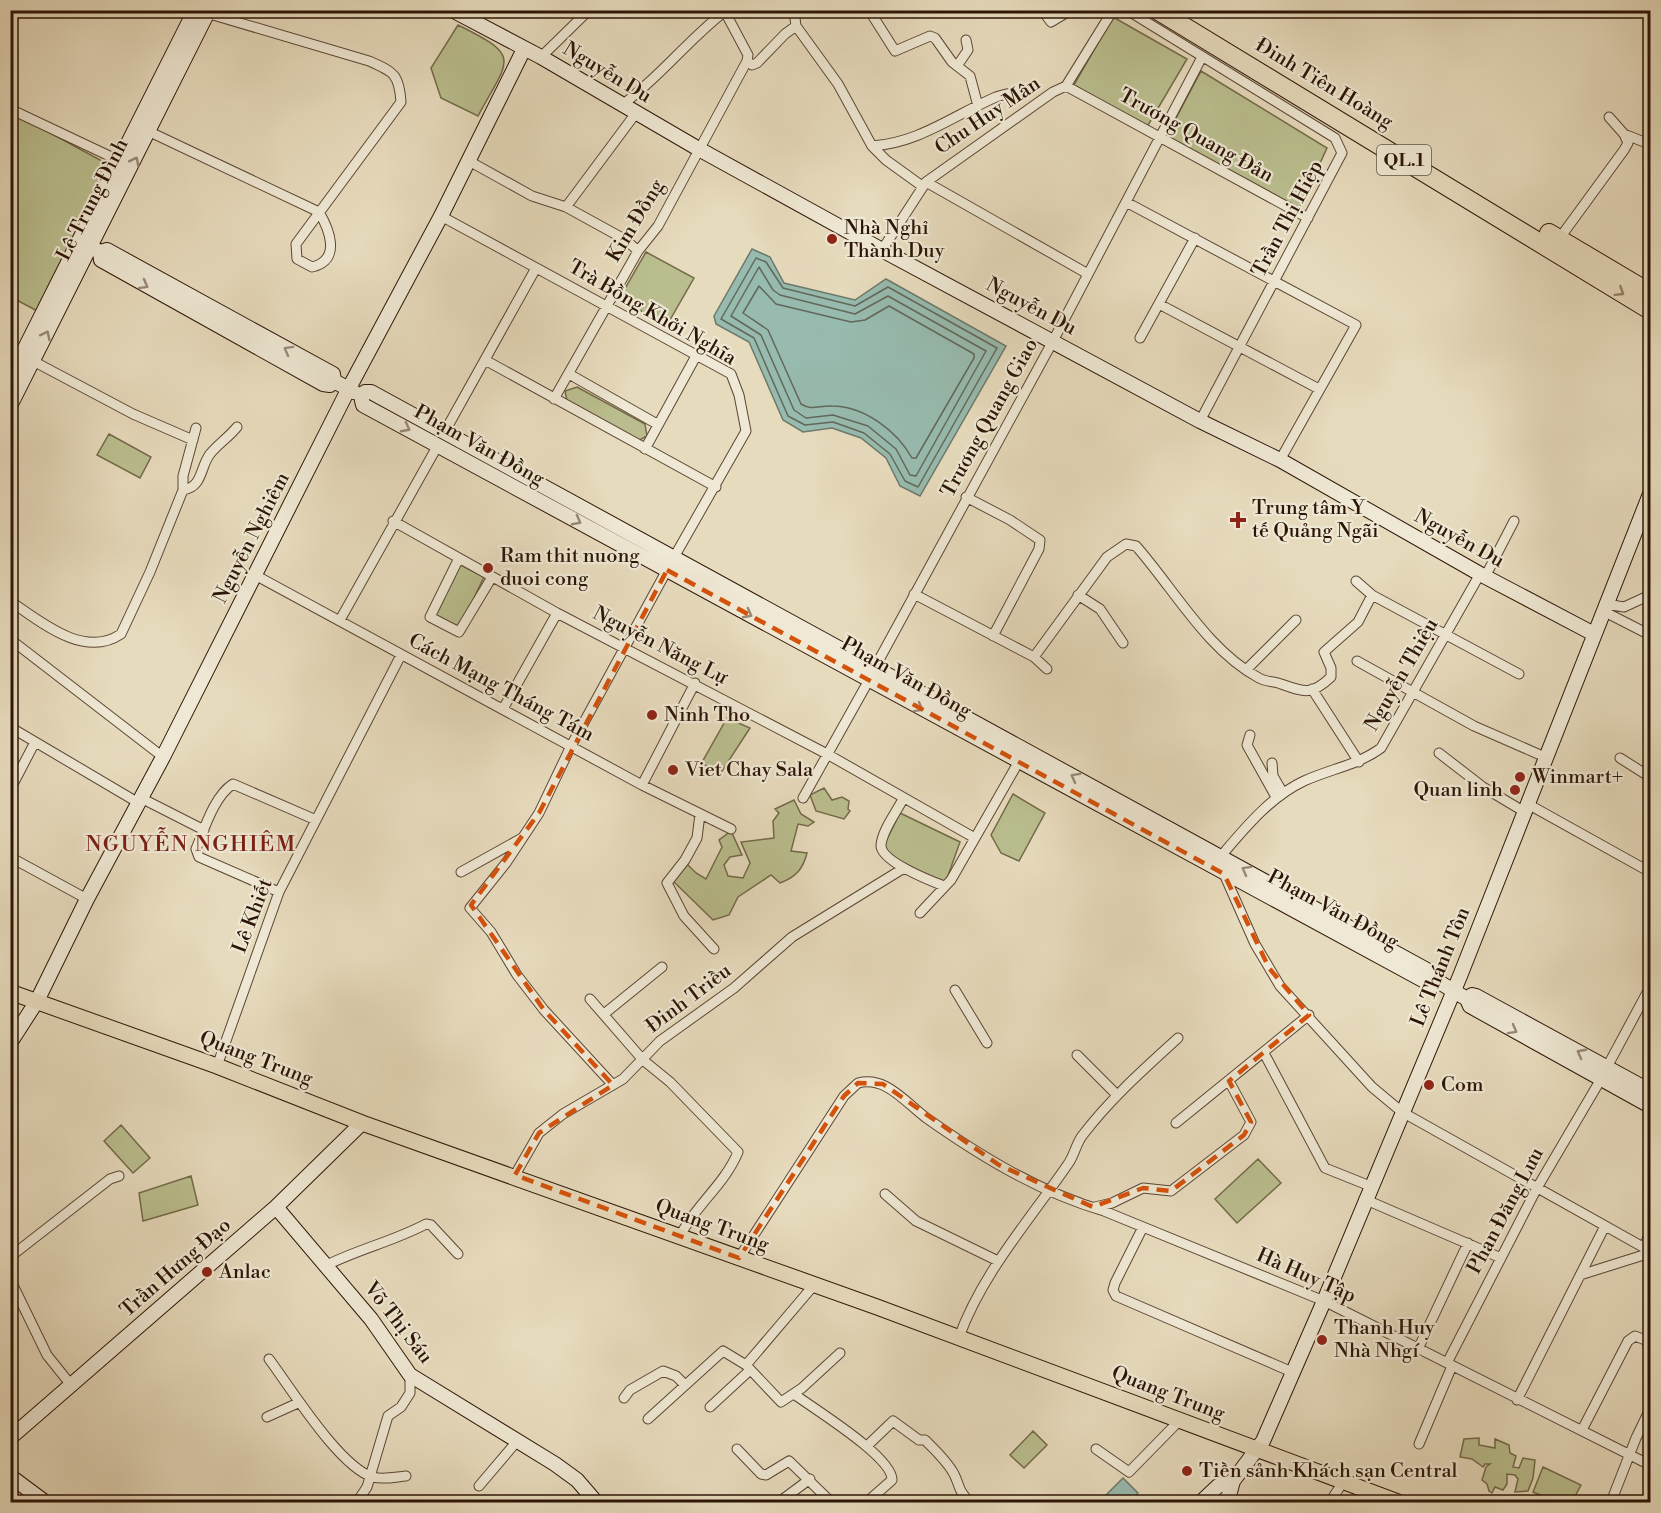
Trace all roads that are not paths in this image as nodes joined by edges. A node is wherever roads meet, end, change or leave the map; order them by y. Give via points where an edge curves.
1 (452, 10) edge
2 (590, 10) edge
3 (794, 10) edge
4 (869, 10) edge
5 (1042, 10) edge
6 (1071, 10) edge
7 (1113, 10) edge
8 (1127, 10) edge
9 (1158, 10) edge
10 (1181, 10) edge
11 (203, 11) edge
12 (724, 11) edge
13 (796, 26) junction
14 (966, 40) dead end
15 (524, 49) junction
16 (542, 57) junction
17 (1202, 57) junction
18 (747, 61) junction
19 (957, 66) junction
20 (166, 84) junction
21 (1066, 86) junction
22 (1023, 90) dead end
23 (622, 105) junction
24 (978, 106) junction
25 (10, 109) edge
26 (636, 113) junction
27 (1609, 117) dead end
28 (150, 132) junction
29 (1624, 134) junction
30 (1160, 137) junction
31 (1650, 139) edge
32 (872, 146) junction
33 (698, 148) junction
34 (469, 160) junction
35 (120, 161) junction
36 (924, 184) junction
37 (1126, 202) junction
38 (566, 207) junction
39 (319, 212) junction
40 (441, 216) junction
41 (1308, 219) junction
42 (1195, 238) junction
43 (1559, 240) junction
44 (91, 247) junction
45 (882, 250) junction
46 (638, 251) junction
47 (536, 268) junction
48 (1088, 274) junction
49 (1275, 282) junction
50 (1650, 293) edge
51 (1159, 304) junction
52 (606, 306) junction
53 (1650, 310) edge
54 (1140, 338) dead end
55 (1053, 341) junction
56 (1238, 346) junction
57 (696, 356) junction
58 (485, 360) junction
59 (33, 361) junction
60 (569, 374) junction
61 (10, 378) edge
62 (1319, 389) junction
63 (348, 390) junction
64 (12, 398) edge
65 (554, 399) junction
66 (1200, 421) junction
67 (657, 424) junction
68 (237, 427) dead end
69 (196, 428) dead end
70 (441, 439) junction
71 (193, 440) junction
72 (645, 449) junction
73 (1280, 460) junction
74 (716, 487) junction
75 (183, 490) junction
76 (966, 497) junction
77 (1650, 498) edge
78 (393, 521) junction
79 (1514, 521) dead end
80 (459, 558) junction
81 (670, 565) junction
82 (255, 575) junction
83 (1483, 575) junction
84 (492, 577) junction
85 (1356, 581) dead end
86 (914, 594) junction
87 (1372, 595) junction
88 (1650, 595) edge
89 (1078, 596) junction
90 (10, 601) edge
91 (1606, 608) junction
92 (557, 613) junction
93 (340, 620) junction
94 (1296, 620) dead end
95 (1594, 634) junction
96 (1650, 635) edge
97 (993, 636) junction
98 (1446, 636) junction
99 (10, 639) edge
100 (1123, 643) dead end
101 (624, 648) junction
102 (401, 655) junction
103 (1034, 657) junction
104 (1357, 661) dead end
105 (1047, 669) dead end
106 (1247, 669) junction
107 (1519, 674) dead end
108 (872, 675) junction
109 (695, 683) junction
110 (1312, 689) junction
111 (1413, 692) junction
112 (503, 709) junction
113 (10, 727) edge
114 (1250, 735) dead end
115 (36, 742) junction
116 (571, 746) junction
117 (1023, 748) junction
118 (1439, 753) dead end
119 (827, 754) junction
120 (163, 757) junction
121 (1545, 757) junction
122 (1620, 758) dead end
123 (1359, 762) junction
124 (1018, 763) junction
125 (1272, 763) dead end
126 (1650, 777) edge
127 (642, 785) junction
128 (10, 790) edge
129 (1280, 795) junction
130 (803, 798) dead end
131 (903, 799) junction
132 (139, 800) junction
133 (1525, 807) junction
134 (700, 814) junction
135 (316, 820) junction
136 (204, 830) junction
137 (731, 830) dead end
138 (1168, 835) junction
139 (525, 837) junction
140 (973, 837) junction
141 (1221, 856) junction
142 (10, 857) edge
143 (904, 868) junction
144 (461, 872) dead end
145 (1650, 872) edge
146 (1224, 874) junction
147 (944, 886) junction
148 (279, 892) junction
149 (87, 899) junction
150 (920, 913) dead end
151 (1314, 915) junction
152 (714, 949) dead end
153 (662, 967) dead end
154 (1650, 987) edge
155 (955, 990) dead end
156 (1453, 990) junction
157 (10, 992) edge
158 (590, 999) dead end
159 (37, 1001) junction
160 (1641, 1004) junction
161 (1650, 1009) edge
162 (604, 1014) junction
163 (1309, 1015) junction
164 (1178, 1038) dead end
165 (10, 1043) edge
166 (987, 1043) dead end
167 (1264, 1053) junction
168 (1077, 1055) dead end
169 (643, 1060) junction
170 (217, 1066) junction
171 (1604, 1073) junction
172 (1229, 1081) junction
173 (613, 1085) junction
174 (1650, 1091) edge
175 (1116, 1094) junction
176 (1650, 1106) edge
177 (1402, 1112) junction
178 (362, 1123) junction
179 (1176, 1123) dead end
180 (515, 1175) junction
181 (119, 1176) dead end
182 (1537, 1188) junction
183 (1048, 1190) junction
184 (1367, 1193) junction
185 (885, 1194) dead end
186 (276, 1207) junction
187 (1093, 1208) junction
188 (1605, 1226) junction
189 (1142, 1228) junction
190 (1650, 1233) edge
191 (680, 1236) junction
192 (1468, 1243) junction
193 (1648, 1250) edge
194 (458, 1254) dead end
195 (10, 1257) edge
196 (739, 1258) junction
197 (1501, 1258) junction
198 (998, 1261) junction
199 (327, 1265) junction
200 (1581, 1275) junction
201 (10, 1279) edge
202 (814, 1285) junction
203 (1324, 1300) junction
204 (959, 1337) junction
205 (1650, 1342) edge
206 (1418, 1349) junction
207 (840, 1353) dead end
208 (269, 1359) dead end
209 (1450, 1364) junction
210 (747, 1368) junction
211 (1292, 1372) junction
212 (410, 1375) junction
213 (685, 1384) junction
214 (71, 1385) junction
215 (794, 1394) junction
216 (624, 1398) dead end
217 (1517, 1400) junction
218 (298, 1403) junction
219 (710, 1407) dead end
220 (1650, 1410) edge
221 (267, 1417) dead end
222 (648, 1419) dead end
223 (1180, 1420) junction
224 (1582, 1430) junction
225 (10, 1438) edge
226 (518, 1440) junction
227 (1419, 1444) dead end
228 (867, 1446) junction
229 (737, 1449) dead end
230 (1096, 1449) dead end
231 (1258, 1451) junction
232 (1629, 1455) junction
233 (1650, 1465) edge
234 (10, 1476) edge
235 (406, 1476) dead end
236 (370, 1477) junction
237 (810, 1479) junction
238 (1233, 1481) junction
239 (1343, 1482) junction
240 (479, 1486) dead end
241 (45, 1503) edge
242 (357, 1503) edge
243 (596, 1503) edge
244 (779, 1503) edge
245 (831, 1503) edge
246 (867, 1503) edge
247 (970, 1503) edge
248 (1201, 1503) edge
249 (1222, 1503) edge
250 (1330, 1503) edge
251 (1398, 1503) edge
252 (1611, 1503) edge

1 - 15 street, Nguyễn Du
2 - 16 street
3 - 13 street
4 - 19 street via 896,51 933,36
5 - 6 street via 1051,22
7 - 21 street, Chu Huy Mân
8 - 17 street
9 -> 53 highway, Đinh Tiên Hoàng / QL.1
10 - 43 highway, Đinh Tiên Hoàng / QL.1
11 - 20 street, Lê Trung Đình
11 - 39 street via 369,61 392,71 399,83 401,102
12 - 18 street via 748,55
12 - 23 street via 694,35 652,82
13 - 18 street via 757,63
13 - 32 street via 838,84
14 - 19 street via 968,50
15 - 16 street, Nguyễn Du
15 - 34 street, Nguyễn Nghiêm
16 - 23 street, Nguyễn Du
17 - 30 street, Trương Quang Giao
17 - 41 street, Trần Thị Hiệp via 1335,138 1340,145 1340,161
18 - 33 street, Kim Đồng
19 - 24 street via 973,82
20 - 28 street, Lê Trung Đình
20 - 35 street, Lê Trung Đình
21 - 30 street, Trương Quang Đản
21 - 36 street, Chu Huy Mân
22 - 24 street via 997,96
23 - 26 street, Nguyễn Du
24 - 32 street via 924,134 895,144
25 - 35 street
26 - 33 street, Nguyễn Du
26 - 38 street
27 - 29 street
28 - 39 street
44 -> 28 street, Lê Trung Đình
29 - 31 street via 1644,142
29 - 43 street via 1628,142 1624,150
30 - 37 street, Trương Quang Giao
30 - 41 street, Trương Quang Đản
32 - 36 street via 886,160
33 - 45 street, Nguyễn Du
33 - 46 street, Kim Đồng via 658,226
34 - 38 street via 532,196
34 - 40 street, Nguyễn Nghiêm
35 - 44 street, Lê Trung Đình
36 - 45 street, Chu Huy Mân
36 - 48 street
37 - 42 street
37 - 48 street, Trương Quang Giao
38 - 46 street via 626,240
39 - 39 street via 296,244 297,259 307,266 321,263 331,244 330,231
40 - 47 street, Trà Bồng Khởi Nghĩa
40 - 63 street, Nguyễn Nghiêm
41 - 49 street, Trần Thị Hiệp
42 - 49 street
42 - 51 street
43 - 50 highway, Đinh Tiên Hoàng / QL.1
59 -> 44 street, Lê Trung Đình
44 - 61 street, Lê Trung Đình
44 - 63 street, Phạm Văn Đồng via 107,250 333,374 334,381
45 - 55 street, Nguyễn Du
46 - 52 street, Kim Đồng
47 - 52 street, Trà Bồng Khởi Nghĩa
47 - 58 street
48 - 55 street, Trương Quang Giao
49 - 56 street, Trần Thị Hiệp
49 - 62 street via 1356,326
51 - 54 street
51 - 56 street
52 - 57 street, Trà Bồng Khởi Nghĩa
52 - 60 street, Kim Đồng
55 - 66 street, Nguyễn Du
55 - 76 street, Trương Quang Giao
56 - 62 street
56 - 66 street, Trần Thị Hiệp
57 - 67 street
57 - 74 street, Trà Bồng Khởi Nghĩa via 731,374 746,431
58 - 65 street
58 - 70 street
59 - 64 street, Lê Trung Đình
59 - 71 street
60 - 65 street, Kim Đồng
60 - 67 street
62 - 73 street
63 - 70 street, Phạm Văn Đồng via 361,396 363,405
63 - 82 street, Nguyễn Nghiêm
65 - 72 street
66 - 73 street, Nguyễn Du
67 - 72 street
68 - 75 street via 208,456 198,482 192,489
69 - 71 street
70 - 78 street
70 - 81 street, Phạm Văn Đồng
71 - 75 street
72 - 74 street
73 - 83 street, Nguyễn Du
74 - 81 street, Trà Bồng Khởi Nghĩa
75 - 90 street via 146,582 121,634 112,640 100,643 69,637
76 - 86 street, Trương Quang Giao
76 - 97 street via 1040,540 1039,549
77 - 91 street, Lê Thánh Tôn
78 - 80 street, Nguyễn Năng Lự
78 - 93 street
79 - 83 street, Nguyễn Thiệu
80 - 84 street, Nguyễn Năng Lự
80 - 84 street via 430,617 459,632
81 - 101 street, Trà Bồng Khởi Nghĩa
81 - 108 street, Phạm Văn Đồng
82 - 93 street, Cách Mạng Tháng Tám
82 - 120 street, Nguyễn Nghiêm
83 - 95 street, Nguyễn Du
83 - 98 street, Nguyễn Thiệu
84 - 92 street, Nguyễn Năng Lự
85 - 87 street
86 - 97 street
86 - 108 street, Trương Quang Giao
87 - 98 street
87 - 110 street via 1359,622 1324,652 1332,673
88 - 91 street via 1624,607
89 - 100 street via 1100,609
89 - 103 street
89 - 106 street via 1115,549 1126,544 1136,546 1179,604
91 - 95 street, Lê Thánh Tôn
91 - 96 street
92 - 101 street, Nguyễn Năng Lự
92 - 112 street
93 - 102 street, Cách Mạng Tháng Tám
94 - 106 street
95 - 121 street, Lê Thánh Tôn
97 - 103 street
98 - 107 street
98 - 111 street, Nguyễn Thiệu
99 - 120 street
101 - 109 street, Nguyễn Năng Lự
101 - 116 street, Trà Bồng Khởi Nghĩa
102 - 112 street, Cách Mạng Tháng Tám
102 - 135 street, Lê Khiết
103 - 105 street
104 - 111 street
106 - 110 street via 1260,679 1298,692
108 - 117 street, Phạm Văn Đồng
108 - 119 street, Trương Quang Giao
108 -> 124 street, Phạm Văn Đồng
109 - 119 street, Nguyễn Năng Lự
109 - 127 street
110 - 123 street
111 - 121 street via 1474,726
111 - 123 street, Nguyễn Thiệu via 1381,748
112 - 116 street, Cách Mạng Tháng Tám
113 - 115 street
114 - 129 street via 1247,745
115 - 128 street
115 - 132 street
116 - 127 street, Cách Mạng Tháng Tám
116 - 139 street, Trà Bồng Khởi Nghĩa
117 - 124 street
138 -> 117 street, Phạm Văn Đồng
118 - 133 street via 1483,787
119 - 130 street, Trương Quang Giao
119 - 131 street, Nguyễn Năng Lự
120 - 132 street, Nguyễn Nghiêm
121 - 133 street, Lê Thánh Tôn
122 - 126 street
123 - 129 street, Nguyễn Thiệu via 1305,780
124 - 138 street, Phạm Văn Đồng
124 - 140 street
125 - 129 street
127 - 134 street, Cách Mạng Tháng Tám
129 - 141 street, Nguyễn Thiệu
131 - 140 street, Nguyễn Năng Lự
131 - 143 street via 881,846
132 - 136 street
132 - 149 street, Nguyễn Nghiêm
133 - 145 street
133 - 156 street, Lê Thánh Tôn
134 - 137 street, Cách Mạng Tháng Tám
134 - 152 street via 697,838 667,883 684,916
135 - 136 street via 233,784 224,792
135 - 148 street, Lê Khiết
136 - 148 street via 196,849 199,856
138 - 141 street, Phạm Văn Đồng
138 - 146 street, Phạm Văn Đồng
139 - 144 street
139 - 173 street, Trà Bồng Khởi Nghĩa via 470,910 491,932 544,1010
140 - 147 street
151 -> 141 street, Phạm Văn Đồng
142 - 149 street
143 - 147 street
143 - 169 street, Đinh Triều via 777,948 748,977 660,1041
146 - 151 street, Phạm Văn Đồng
146 - 163 street via 1269,968 1289,997
147 - 150 street
148 - 170 street, Lê Khiết
149 - 159 street, Nguyễn Nghiêm
151 - 156 street, Phạm Văn Đồng via 1432,985 1439,982
153 - 162 street
154 - 160 street, Phan Đăng Lưu
155 - 166 street
156 - 171 street, Phạm Văn Đồng via 1467,999 1476,996
156 - 177 street, Lê Thánh Tôn
157 - 159 main road, Quang Trung
158 - 162 street
159 - 165 street, Nguyễn Nghiêm
159 - 170 main road, Quang Trung
160 - 161 street
160 - 171 street, Phan Đăng Lưu
162 - 169 street
163 - 167 street
163 - 177 street via 1372,1087
164 - 175 street
167 - 172 street
167 - 184 street via 1325,1168
168 - 175 street
169 - 173 street, Đinh Triều
169 - 191 street via 738,1152
170 - 178 main road, Quang Trung
171 - 174 street, Phạm Văn Đồng
171 - 176 street, Phạm Văn Đồng
171 - 182 street, Phan Đăng Lưu
172 - 179 street
172 - 187 street via 1251,1122 1244,1135 1171,1191 1143,1188
173 - 180 street, Đinh Triều via 539,1133
175 - 183 street via 1080,1138 1070,1162
177 - 182 street
177 - 184 street, Lê Thánh Tôn
178 - 180 main road, Quang Trung
178 - 186 street, Trần Hưng Đạo
180 - 191 main road, Quang Trung
181 - 195 street
182 - 188 street
182 - 197 street, Phan Đăng Lưu
183 - 187 street, Hà Huy Tập
183 - 196 street, Hà Huy Tập via 999,1165 925,1117 883,1084 858,1083 844,1096
183 - 198 street
184 - 192 street
184 - 203 street, Lê Thánh Tôn
185 - 198 street via 916,1221
186 - 199 street, Võ Thị Sáu
186 - 214 street, Trần Hưng Đạo
187 - 189 street, Hà Huy Tập
188 - 193 street
188 - 200 street
189 - 203 street, Hà Huy Tập
189 - 211 street via 1114,1283 1116,1296
190 - 193 street
191 - 196 main road, Quang Trung
192 - 197 street
192 - 206 street
193 - 200 street
194 - 199 street via 426,1224
196 - 202 main road, Quang Trung
197 - 209 street, Phan Đăng Lưu
198 - 204 street via 976,1297
199 - 212 street, Võ Thị Sáu
200 - 217 street
201 - 214 street via 46,1355
202 - 204 main road, Quang Trung
202 - 210 street
203 - 206 street, Hà Huy Tập
203 - 211 street, Lê Thánh Tôn
204 - 223 main road, Quang Trung
205 - 224 street via 1635,1336 1628,1341
206 - 209 street, Hà Huy Tập
207 - 215 street
208 - 218 street
209 - 217 street, Hà Huy Tập
209 - 227 street, Phan Đăng Lưu
210 - 213 street via 723,1351
210 - 215 street via 781,1402
210 - 219 street
211 - 231 street, Lê Thánh Tôn
212 - 226 street, Võ Thị Sáu
212 - 236 street via 410,1393 402,1407 388,1416
213 - 216 street via 663,1371 630,1390
213 - 222 street
214 - 225 street, Trần Hưng Đạo
215 - 228 street
217 - 224 street, Hà Huy Tập
218 - 221 street
218 - 236 street via 341,1454
220 - 232 street
223 - 230 street via 1129,1472
223 - 231 main road, Quang Trung
224 - 232 street, Hà Huy Tập
226 - 240 street
226 - 243 street, Võ Thị Sáu via 577,1480
228 - 246 street via 880,1456 893,1476
228 - 247 street via 893,1421 909,1434 925,1440 955,1475 960,1493
229 - 237 street via 761,1474 789,1461
231 - 238 street, Lê Thánh Tôn
231 - 239 main road, Quang Trung
232 - 233 street, Hà Huy Tập
232 - 252 street
234 - 241 street
235 - 236 street
236 - 242 street
237 - 244 street
237 - 245 street
238 - 248 street via 1218,1486
238 - 249 street via 1229,1496
239 - 250 street
239 - 251 main road, Quang Trung

